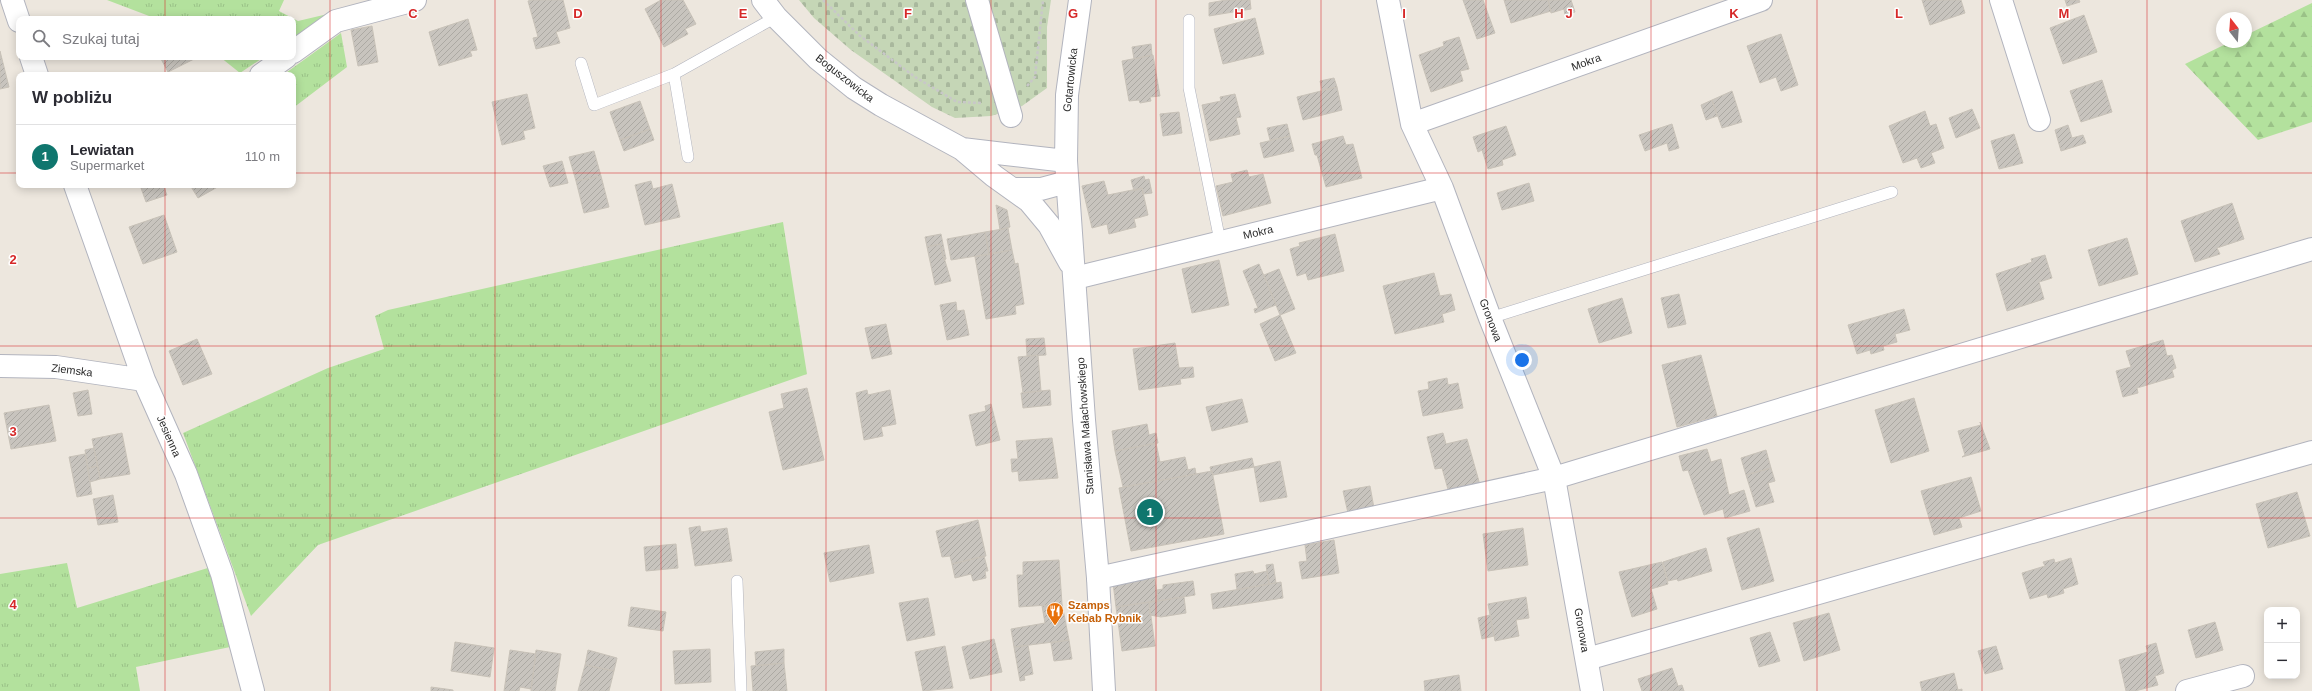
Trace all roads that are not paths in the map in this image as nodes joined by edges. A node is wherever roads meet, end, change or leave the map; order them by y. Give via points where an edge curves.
1 (12, 0) edge
2 (415, 0) edge
3 (763, 0) edge
4 (977, 0) edge
5 (1080, 0) edge
6 (1388, 0) edge
7 (1761, 0) edge
8 (2001, 0) edge
9 (17, 16) edge
10 (776, 17) junction
11 (1189, 20) dead end
12 (296, 50) edge
13 (32, 60) edge
14 (282, 60) edge
15 (581, 63) dead end
16 (36, 72) edge
17 (265, 72) edge
18 (674, 74) junction
19 (1009, 108) road end
20 (2039, 120) dead end
21 (1412, 124) junction
22 (962, 149) junction
23 (688, 158) dead end
24 (1066, 161) junction
25 (1067, 182) junction
26 (76, 188) edge
27 (1014, 188) junction
28 (1442, 188) junction
29 (1892, 192) dead end
30 (1220, 241) junction
31 (2312, 248) edge
32 (1074, 274) junction
33 (1490, 318) junction
34 (0, 366) edge
35 (144, 380) junction
36 (2312, 452) edge
37 (1554, 478) junction
38 (1098, 578) junction
39 (737, 582) dead end
40 (1587, 659) junction
41 (2242, 676) dead end
42 (253, 691) edge
43 (741, 691) edge
44 (1104, 691) edge
45 (1592, 691) edge
46 (2187, 691) edge

1 - 9 street
2 - 12 street via 336,21
3 - 10 street, Boguszowicka
4 - 19 street
5 - 24 street, Gotartowicka via 1067,95
6 - 21 street, Gronowa
7 - 21 street, Mokra
8 - 20 street
10 - 18 lane
10 - 22 street, Boguszowicka via 818,59 854,88 880,105
11 - 30 lane via 1189,88
13 - 16 street
14 - 17 street
15 - 18 lane via 594,105
18 - 23 lane
21 - 28 street, Gronowa
22 - 24 street, Boguszowicka
22 - 27 street, Boguszowicka via 994,176
24 - 25 street, Stanisława Małachowskiego
25 - 27 street, Boguszowicka via 1041,189
25 - 32 street, Stanisława Małachowskiego
26 - 35 street, Jesienna
27 - 32 street, Boguszowicka via 1040,213
28 - 30 street, Mokra
28 - 33 street, Gronowa
29 - 33 lane
30 - 32 street, Mokra
31 - 37 street
32 - 38 street, Stanisława Małachowskiego
33 - 37 street, Gronowa
34 - 35 street, Ziemska via 56,367
35 - 42 street, Jesienna via 186,474 222,574
36 - 40 street
37 - 38 street
37 - 40 street, Gronowa
38 - 44 street, Stanisława Małachowskiego
39 - 43 lane
40 - 45 street, Gronowa
41 - 46 street

